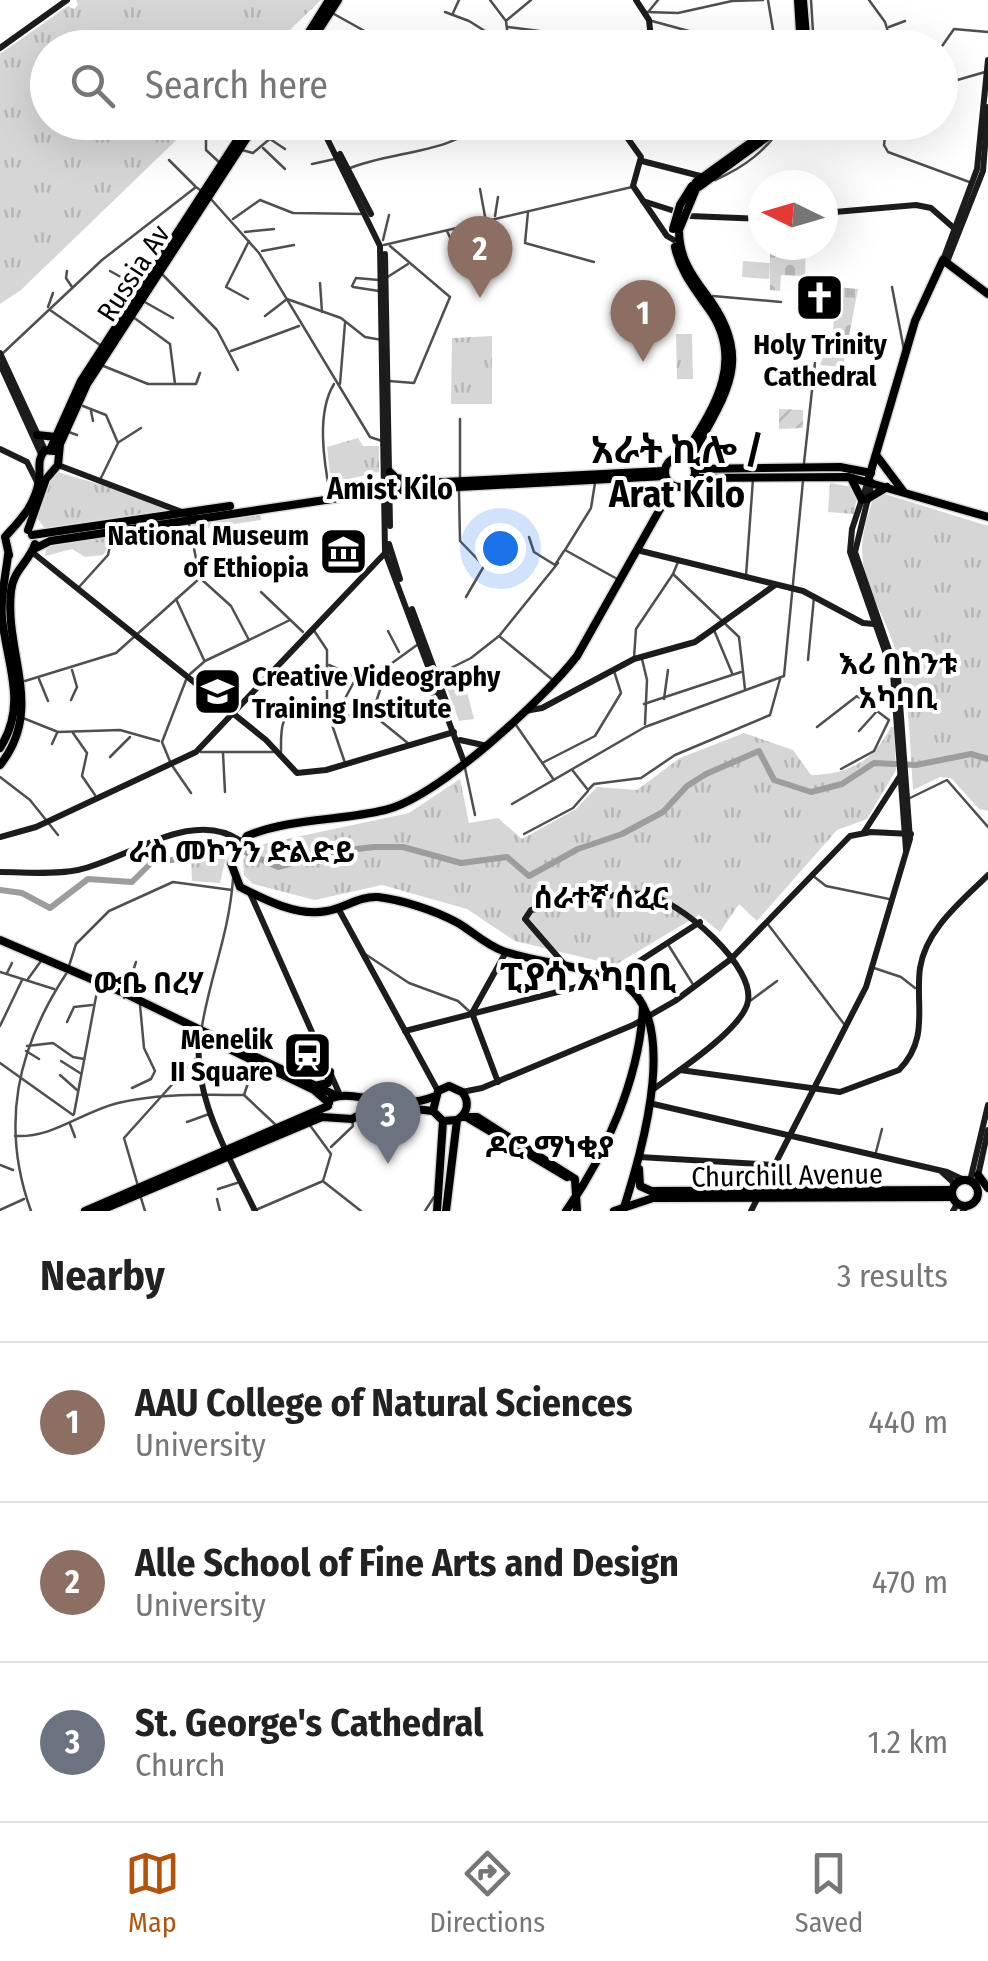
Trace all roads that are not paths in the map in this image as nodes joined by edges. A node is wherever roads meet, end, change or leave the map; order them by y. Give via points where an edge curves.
1 (67, 0) edge
2 (338, 0) edge
3 (459, 0) edge
4 (490, 0) edge
5 (532, 0) edge
6 (636, 0) edge
7 (658, 0) edge
8 (766, 0) edge
9 (800, 0) edge
10 (811, 0) edge
11 (869, 0) edge
12 (719, 2) edge
13 (328, 7) edge
14 (446, 12) dead end
15 (452, 14) junction
16 (648, 15) junction
17 (506, 20) junction
18 (906, 21) dead end
19 (508, 27) junction
20 (888, 27) junction
21 (312, 30) edge
22 (316, 30) edge
23 (366, 30) edge
24 (480, 30) edge
25 (508, 30) edge
26 (536, 30) edge
27 (650, 30) edge
28 (692, 30) edge
29 (772, 30) edge
30 (804, 30) edge
31 (808, 30) edge
32 (889, 30) edge
33 (958, 30) edge
34 (988, 32) edge
35 (0, 48) edge
36 (988, 60) edge
37 (986, 72) edge
38 (958, 79) edge
39 (988, 107) edge
40 (208, 140) edge
41 (238, 140) edge
42 (246, 140) edge
43 (269, 140) edge
44 (272, 140) edge
45 (331, 140) edge
46 (455, 140) edge
47 (631, 140) edge
48 (762, 140) edge
49 (774, 140) edge
50 (885, 140) edge
51 (334, 146) junction
52 (262, 147) junction
53 (285, 149) dead end
54 (240, 150) junction
55 (338, 158) junction
56 (169, 160) dead end
57 (642, 161) junction
58 (222, 164) junction
59 (312, 164) dead end
60 (285, 169) dead end
61 (346, 169) junction
62 (706, 176) junction
63 (974, 183) junction
64 (633, 186) junction
65 (480, 190) dead end
66 (203, 192) junction
67 (498, 197) dead end
68 (643, 201) junction
69 (528, 211) junction
70 (838, 212) edge
71 (366, 214) junction
72 (389, 215) dead end
73 (748, 218) edge
74 (233, 219) junction
75 (495, 219) junction
76 (486, 221) junction
77 (951, 227) junction
78 (274, 229) dead end
79 (446, 230) junction
80 (245, 232) junction
81 (675, 233) junction
82 (250, 240) junction
83 (384, 244) junction
84 (294, 245) dead end
85 (498, 249) dead end
86 (259, 252) junction
87 (945, 261) junction
88 (594, 262) dead end
89 (408, 264) junction
90 (471, 265) dead end
91 (68, 270) dead end
92 (110, 271) dead end
93 (160, 272) junction
94 (383, 279) junction
95 (320, 283) dead end
96 (892, 287) dead end
97 (73, 288) junction
98 (141, 288) junction
99 (53, 292) dead end
100 (383, 292) junction
101 (988, 294) edge
102 (704, 296) junction
103 (248, 298) dead end
104 (287, 299) junction
105 (142, 300) junction
106 (781, 302) dead end
107 (48, 309) junction
108 (322, 312) junction
109 (132, 316) junction
110 (264, 316) dead end
111 (173, 318) dead end
112 (346, 322) junction
113 (301, 325) junction
114 (901, 329) junction
115 (911, 333) junction
116 (384, 340) junction
117 (230, 351) junction
118 (905, 353) junction
119 (0, 354) edge
120 (101, 356) junction
121 (0, 364) edge
122 (815, 364) dead end
123 (238, 370) dead end
124 (200, 373) dead end
125 (387, 381) junction
126 (84, 382) junction
127 (337, 385) junction
128 (175, 386) junction
129 (77, 403) junction
130 (91, 410) junction
131 (460, 419) dead end
132 (93, 421) dead end
133 (141, 428) dead end
134 (61, 434) junction
135 (77, 435) dead end
136 (36, 438) junction
137 (386, 440) junction
138 (118, 443) junction
139 (0, 449) edge
140 (48, 452) junction
141 (16, 454) junction
142 (876, 455) junction
143 (58, 465) junction
144 (691, 466) junction
145 (390, 472) junction
146 (848, 472) junction
147 (803, 473) junction
148 (665, 474) junction
149 (595, 477) junction
150 (753, 477) junction
151 (870, 479) junction
152 (41, 480) junction
153 (100, 480) junction
154 (426, 483) junction
155 (460, 484) junction
156 (673, 486) junction
157 (887, 486) junction
158 (388, 491) junction
159 (903, 492) junction
160 (331, 496) junction
161 (864, 499) junction
162 (191, 515) junction
163 (988, 517) edge
164 (126, 526) junction
165 (16, 528) junction
166 (113, 531) junction
167 (30, 533) junction
168 (528, 536) dead end
169 (3, 544) edge
170 (387, 550) junction
171 (565, 550) junction
172 (637, 550) junction
173 (33, 551) junction
174 (22, 559) junction
175 (678, 562) junction
176 (558, 563) junction
177 (673, 574) junction
178 (746, 577) junction
179 (200, 578) junction
180 (621, 580) junction
181 (776, 585) junction
182 (78, 588) junction
183 (794, 589) junction
184 (262, 592) dead end
185 (814, 596) junction
186 (466, 597) dead end
187 (176, 598) junction
188 (6, 614) edge
189 (413, 618) junction
190 (290, 620) junction
191 (878, 623) junction
192 (724, 624) junction
193 (388, 630) dead end
194 (714, 630) junction
195 (310, 632) junction
196 (134, 635) junction
197 (499, 636) junction
198 (249, 640) junction
199 (420, 643) junction
200 (400, 654) junction
201 (638, 658) junction
202 (808, 660) dead end
203 (205, 661) junction
204 (329, 665) junction
205 (388, 666) junction
206 (72, 668) junction
207 (614, 670) junction
208 (668, 670) dead end
209 (742, 671) junction
210 (732, 674) junction
211 (435, 676) junction
212 (187, 677) junction
213 (356, 677) junction
214 (38, 678) junction
215 (780, 678) junction
216 (23, 682) junction
217 (555, 682) junction
218 (440, 689) junction
219 (746, 690) junction
220 (71, 700) dead end
221 (414, 700) dead end
222 (664, 700) junction
223 (48, 701) dead end
224 (644, 704) junction
225 (327, 710) junction
226 (522, 710) junction
227 (878, 710) junction
228 (234, 714) junction
229 (372, 714) junction
230 (22, 717) junction
231 (331, 717) junction
232 (342, 717) junction
233 (512, 719) junction
234 (892, 721) junction
235 (645, 727) junction
236 (816, 727) dead end
237 (455, 731) junction
238 (860, 731) dead end
239 (58, 732) junction
240 (72, 732) junction
241 (130, 735) junction
242 (460, 740) junction
243 (162, 742) junction
244 (52, 744) dead end
245 (410, 744) junction
246 (483, 745) junction
247 (0, 748) edge
248 (196, 752) junction
249 (222, 752) junction
250 (280, 752) junction
251 (901, 754) junction
252 (110, 757) dead end
253 (467, 759) junction
254 (544, 762) junction
255 (171, 764) junction
256 (345, 764) junction
257 (0, 765) edge
258 (842, 769) dead end
259 (572, 770) junction
260 (902, 773) junction
261 (0, 777) edge
262 (554, 780) junction
263 (588, 790) junction
264 (225, 792) dead end
265 (191, 793) dead end
266 (96, 796) junction
267 (909, 799) junction
268 (512, 804) dead end
269 (475, 815) dead end
270 (48, 821) junction
271 (906, 822) junction
272 (988, 827) edge
273 (864, 832) junction
274 (889, 832) junction
275 (524, 834) dead end
276 (908, 834) junction
277 (58, 835) dead end
278 (0, 837) edge
279 (241, 840) junction
280 (0, 872) edge
281 (811, 874) junction
282 (988, 875) edge
283 (233, 877) junction
284 (232, 890) junction
285 (250, 892) junction
286 (892, 900) junction
287 (338, 908) junction
288 (700, 922) junction
289 (766, 922) junction
290 (0, 942) edge
291 (669, 946) junction
292 (360, 951) junction
293 (506, 952) junction
294 (731, 959) junction
295 (42, 960) junction
296 (136, 962) dead end
297 (12, 964) dead end
298 (566, 966) junction
299 (872, 967) junction
300 (67, 971) junction
301 (0, 972) edge
302 (7, 974) junction
303 (602, 976) junction
304 (613, 978) junction
305 (25, 980) junction
306 (777, 981) dead end
307 (98, 986) junction
308 (695, 988) junction
309 (56, 990) junction
310 (920, 992) junction
311 (124, 996) junction
312 (748, 1002) junction
313 (141, 1004) junction
314 (94, 1005) junction
315 (472, 1013) junction
316 (646, 1019) junction
317 (67, 1022) dead end
318 (0, 1026) edge
319 (846, 1027) junction
320 (406, 1031) junction
321 (201, 1032) junction
322 (226, 1045) junction
323 (25, 1048) junction
324 (198, 1056) junction
325 (39, 1059) dead end
326 (84, 1059) junction
327 (61, 1061) dead end
328 (255, 1062) junction
329 (0, 1063) edge
330 (679, 1070) junction
331 (330, 1072) junction
332 (82, 1074) junction
333 (15, 1075) junction
334 (60, 1075) dead end
335 (498, 1082) junction
336 (318, 1085) junction
337 (132, 1088) dead end
338 (814, 1090) junction
339 (78, 1091) junction
340 (462, 1092) junction
341 (650, 1092) junction
342 (436, 1094) junction
343 (205, 1095) junction
344 (244, 1095) junction
345 (160, 1096) junction
346 (360, 1100) junction
347 (330, 1103) junction
348 (648, 1103) junction
349 (988, 1105) edge
350 (433, 1110) junction
351 (212, 1112) junction
352 (361, 1113) junction
353 (74, 1116) junction
354 (463, 1118) junction
355 (352, 1119) junction
356 (444, 1121) junction
357 (69, 1122) junction
358 (187, 1122) dead end
359 (308, 1123) junction
360 (279, 1128) junction
361 (882, 1129) dead end
362 (988, 1130) edge
363 (14, 1136) junction
364 (790, 1136) junction
365 (75, 1137) dead end
366 (330, 1148) junction
367 (229, 1153) junction
368 (876, 1155) junction
369 (639, 1158) junction
370 (775, 1164) junction
371 (0, 1165) edge
372 (14, 1170) junction
373 (323, 1181) junction
374 (241, 1182) junction
375 (218, 1189) dead end
376 (139, 1190) junction
377 (438, 1192) junction
378 (969, 1193) edge
379 (576, 1194) junction
380 (760, 1195) junction
381 (26, 1198) junction
382 (217, 1199) dead end
383 (624, 1209) edge
384 (0, 1210) edge
385 (32, 1211) edge
386 (85, 1211) edge
387 (99, 1211) edge
388 (145, 1211) edge
389 (220, 1211) edge
390 (254, 1211) edge
391 (361, 1211) edge
392 (424, 1211) edge
393 (437, 1211) edge
394 (446, 1211) edge
395 (566, 1211) edge
396 (577, 1211) edge
397 (614, 1211) edge
398 (751, 1211) edge

1 - 35 main road
2 - 13 main road
3 - 15 street
4 - 17 street
5 - 17 street
6 - 16 main road
7 - 16 street
8 - 12 street
8 - 29 street
9 - 30 main road
10 - 31 street
11 - 20 street
12 - 16 street
13 - 21 main road
13 - 22 main road
13 - 23 street
14 - 15 street
15 - 24 street
16 - 27 main road
16 - 28 street
17 - 19 street
18 - 20 street
19 - 25 street
19 - 26 street
20 - 32 street
33 - 34 street
36 - 37 main road
37 - 38 street
37 - 63 main road
39 - 87 main road via 980,182
40 - 58 street via 206,150
41 - 58 main road, Russia Av
42 - 54 main road, Russia Av
43 - 52 street
44 - 53 street
45 - 51 main road
46 - 61 street
47 - 57 main road
48 - 62 main road
49 - 62 street via 742,167 715,180
50 - 63 street via 888,152
51 - 55 main road
51 - 61 main road
52 - 54 street via 252,154
52 - 60 street
54 - 66 main road, Russia Av
55 - 59 street
55 - 61 main road
56 - 66 street
57 - 62 main road
57 - 64 main road
58 - 66 main road, Russia Av
61 - 71 main road
61 - 83 main road
62 - 81 main road, bridge via 680,204
63 - 77 main road
64 - 68 main road
64 - 69 street
65 - 76 street
66 - 74 street
66 - 93 main road, Russia Av
66 - 97 street
66 - 98 main road, Russia Av
67 - 75 street
68 - 73 main road via 690,216
68 - 81 main road
69 - 75 street
69 - 88 street via 525,243
70 - 77 main road via 916,205 931,208
71 - 74 street via 293,214 260,200
71 - 83 main road
72 - 83 street
74 - 80 street
75 - 76 street
76 - 79 street
76 - 85 street via 490,247
77 - 87 main road
78 - 80 street
79 - 83 street
79 - 90 street via 459,257
80 - 82 street
81 - 102 main road
82 - 86 street
82 - 103 street via 226,288
83 - 89 street
83 - 94 main road
84 - 86 street
86 - 104 street
87 - 101 main road
87 - 115 main road
89 - 94 street
89 - 125 street via 450,297 415,382
91 - 97 street
92 - 98 street
93 - 105 main road, Russia Av
93 - 117 street
94 - 100 main road
94 - 100 street via 352,281 354,288
95 - 108 street
96 - 114 street
97 - 107 street
98 - 120 main road, Russia Av
99 - 107 street
100 - 116 main road
102 - 106 street
102 - 144 main road via 726,340 727,372
104 - 108 street
104 - 110 street
104 - 113 street
105 - 109 main road, Russia Av
105 - 111 street
107 - 119 street
107 - 120 street
108 - 112 street
109 - 120 main road, Russia Av
109 - 128 street via 170,344
112 - 116 street
112 - 127 street
113 - 117 street
113 - 127 street
114 - 115 street
114 - 118 street
115 - 118 main road
116 - 125 main road
116 - 137 main road
117 - 123 street
118 - 142 main road
119 - 136 main road
120 - 126 main road, Russia Av
120 - 128 street via 141,382
121 - 136 main road
122 - 147 street
124 - 128 street via 196,384
125 - 137 main road
126 - 129 main road, Russia Av
126 - 134 main road, Russia Av
127 - 137 street via 370,437
127 - 160 street via 327,398 324,440
129 - 130 street
129 - 134 main road, Russia Av
130 - 132 street
130 - 138 street via 106,414
131 - 155 street
133 - 138 street
134 - 135 street
134 - 136 main road
134 - 140 main road, Russia Av
136 - 140 main road
136 - 141 main road
137 - 145 main road
137 - 158 main road
138 - 153 street
139 - 141 main road
140 - 143 main road
140 - 152 main road
141 - 152 main road
142 - 146 main road
142 - 151 main road
142 - 159 main road
143 - 152 main road
143 - 153 main road
144 - 147 main road
144 - 148 main road via 671,460
144 - 150 main road
144 - 156 main road via 686,486
145 - 154 main road
145 - 158 main road
146 - 147 main road
146 - 151 main road
146 - 161 main road
147 - 150 main road
147 - 183 street
148 - 149 main road
148 - 156 main road
149 - 155 main road
149 - 171 street via 591,508
150 - 178 street
151 - 157 main road
151 - 161 main road
152 - 165 main road
152 - 167 main road
153 - 162 main road
154 - 155 main road
154 - 158 main road
155 - 158 main road
155 - 186 street via 460,541 484,566
156 - 172 main road
157 - 159 main road
157 - 161 main road
158 - 160 main road
158 - 160 main road
158 - 170 main road
159 - 163 main road
160 - 162 main road
161 - 191 main road via 854,564
162 - 164 main road
162 - 179 street
164 - 166 main road
164 - 167 main road
165 - 167 main road
165 - 169 main road
166 - 173 main road
166 - 182 street via 108,555
167 - 173 main road
168 - 176 street via 534,552
169 - 174 main road
169 - 188 main road
170 - 189 main road
170 - 195 main road
171 - 176 street
171 - 180 street
172 - 175 main road
172 - 180 main road
173 - 174 main road
173 - 182 main road
174 - 188 main road
175 - 177 street
175 - 178 main road
176 - 197 street
177 - 192 street
177 - 201 street via 636,630
178 - 181 main road
179 - 187 street
179 - 198 street via 230,606
180 - 217 main road
181 - 183 main road
181 - 192 main road
182 - 196 main road
183 - 185 main road
183 - 215 street via 787,673
184 - 190 street
185 - 191 main road
185 - 202 street
187 - 196 street
187 - 203 street
188 - 216 main road
188 - 247 main road via 16,696
189 - 199 main road
189 - 211 main road
190 - 195 street
190 - 198 street
191 - 234 main road via 893,674
191 - 251 main road via 898,676
192 - 194 main road
192 - 209 street via 742,644
193 - 200 street
194 - 201 main road
194 - 210 street
195 - 204 street via 324,642
195 - 228 main road
196 - 206 street via 116,653
196 - 212 main road
197 - 211 street
197 - 217 street
198 - 203 street
199 - 200 street
199 - 211 main road
200 - 205 street
201 - 207 main road
201 - 224 street via 647,680
203 - 212 street
204 - 213 street
204 - 225 street
205 - 213 street
205 - 229 street
206 - 214 street
206 - 220 street via 77,687
207 - 226 main road via 542,708
207 - 254 street via 621,693 604,725 586,742
208 - 222 street
209 - 210 street
209 - 219 street
210 - 222 street
211 - 218 main road
212 - 228 main road
212 - 243 street
213 - 232 street via 340,706
214 - 216 street
214 - 223 street
215 - 219 street
215 - 263 street via 770,715 676,755 641,778
216 - 230 main road
217 - 226 main road
218 - 221 street via 426,701
218 - 237 main road
219 - 235 street
222 - 224 street
224 - 235 street
225 - 231 street
225 - 250 street via 302,705 288,713 280,726
226 - 233 main road
227 - 234 street
227 - 236 street via 853,697
227 - 238 street
228 - 248 main road
228 - 250 main road
229 - 232 street
229 - 245 street
230 - 239 street
230 - 257 main road
231 - 232 street
231 - 256 street
233 - 246 main road
233 - 254 street
234 - 251 main road
234 - 258 street via 874,751
235 - 259 street
237 - 242 main road
237 - 245 main road
237 - 253 main road
239 - 240 street
239 - 244 street
240 - 241 street
240 - 266 street via 87,752 82,776
241 - 243 street
241 - 252 street
242 - 246 main road
242 - 253 main road
243 - 255 street
245 - 256 main road
246 - 253 main road
248 - 249 street
248 - 255 main road
249 - 250 street
249 - 264 street
250 - 256 main road via 300,774
251 - 260 main road
253 - 269 street
253 - 279 main road via 398,806
254 - 262 street
255 - 265 street
255 - 266 main road
259 - 262 street
259 - 263 street
260 - 267 main road
260 - 271 main road
260 - 273 main road
261 - 270 street
262 - 268 street
263 - 275 street via 572,808
266 - 270 main road
267 - 272 street via 948,780
267 - 276 main road
270 - 277 street
270 - 278 main road
271 - 274 main road
271 - 276 main road
273 - 274 main road
273 - 281 main road
274 - 276 main road
276 - 286 main road
279 - 280 main road via 197,828 77,870
279 - 283 main road
281 - 286 street via 826,886
281 - 289 main road
282 - 310 main road via 935,932 920,966
283 - 284 street
283 - 285 main road
284 - 300 street via 173,882 109,911 76,944
284 - 321 street via 229,930
285 - 287 main road via 300,910
285 - 331 main road
286 - 299 main road
287 - 292 main road
287 - 293 main road via 384,898 446,917
288 - 291 main road
288 - 294 main road
288 - 298 main road via 647,894 531,910 525,918 529,927
289 - 294 main road
289 - 319 street
290 - 295 main road
291 - 304 main road
291 - 308 street
292 - 315 street
292 - 320 main road
293 - 298 main road
293 - 315 main road
294 - 308 main road
294 - 312 main road
295 - 300 main road
295 - 305 street
296 - 311 street
297 - 302 street
298 - 303 main road
299 - 310 street via 902,976
299 - 319 main road
300 - 307 main road
300 - 309 street
300 - 311 main road
301 - 302 street
302 - 305 street
303 - 304 main road
303 - 315 main road
304 - 316 main road via 631,990
305 - 309 street
305 - 318 street
306 - 312 street
307 - 311 main road
307 - 314 street
308 - 316 main road
309 - 323 street
310 - 338 main road via 922,1026 904,1066 846,1092
311 - 313 main road
312 - 330 main road via 730,1027
313 - 321 main road
313 - 337 street via 144,1048 154,1071
314 - 317 street via 74,1007
314 - 326 street
315 - 320 main road
315 - 335 main road
316 - 335 main road
316 - 341 main road via 654,1036
316 - 379 main road via 620,1101
319 - 338 main road
320 - 342 main road
321 - 322 main road
321 - 324 main road
322 - 328 main road
322 - 336 main road
323 - 325 street
323 - 326 street via 53,1043
323 - 333 street
324 - 343 main road
324 - 345 street
326 - 332 street
327 - 332 street
328 - 344 street
328 - 347 main road
329 - 333 street
330 - 338 main road
330 - 341 main road
331 - 336 main road via 328,1082
331 - 347 main road
332 - 339 street
333 - 353 street
333 - 363 street
334 - 339 street
335 - 340 main road
336 - 347 main road
338 - 364 main road
339 - 353 street
340 - 342 main road via 449,1086
340 - 354 main road
341 - 348 main road
342 - 346 main road
342 - 350 main road
343 - 344 street
343 - 345 street
343 - 351 main road
344 - 360 street
345 - 353 street
345 - 376 street via 122,1142
346 - 347 main road
346 - 352 main road
347 - 355 main road
347 - 359 main road
347 - 360 main road
348 - 364 main road
348 - 369 main road
349 - 378 main road
350 - 352 main road
350 - 356 main road
351 - 358 street
351 - 367 main road
352 - 355 main road
353 - 357 street
354 - 356 main road
354 - 379 main road via 560,1172
354 - 394 main road
355 - 366 street via 353,1126
356 - 377 main road
357 - 363 street via 39,1136
357 - 365 street
359 - 366 street
359 - 367 main road
360 - 367 main road
361 - 368 street
362 - 378 main road
363 - 372 street
364 - 368 main road
364 - 370 main road
366 - 373 street
367 - 374 main road
367 - 376 main road
368 - 378 main road via 942,1172
369 - 370 main road
369 - 380 main road, Churchill Avenue via 639,1183 648,1191
369 - 383 main road
370 - 380 main road
371 - 372 street
372 - 381 street
373 - 390 street
373 - 391 street
374 - 375 street
374 - 390 main road
376 - 386 main road
376 - 387 main road
376 - 388 street
377 - 392 street
377 - 393 main road
378 - 380 main road, Churchill Avenue
378 - 380 main road, Churchill Avenue via 868,1186
379 - 395 main road
379 - 396 main road
380 - 383 main road, Churchill Avenue via 653,1198
380 - 398 main road
381 - 384 street
381 - 385 street
382 - 389 street
383 - 397 main road, Churchill Avenue

